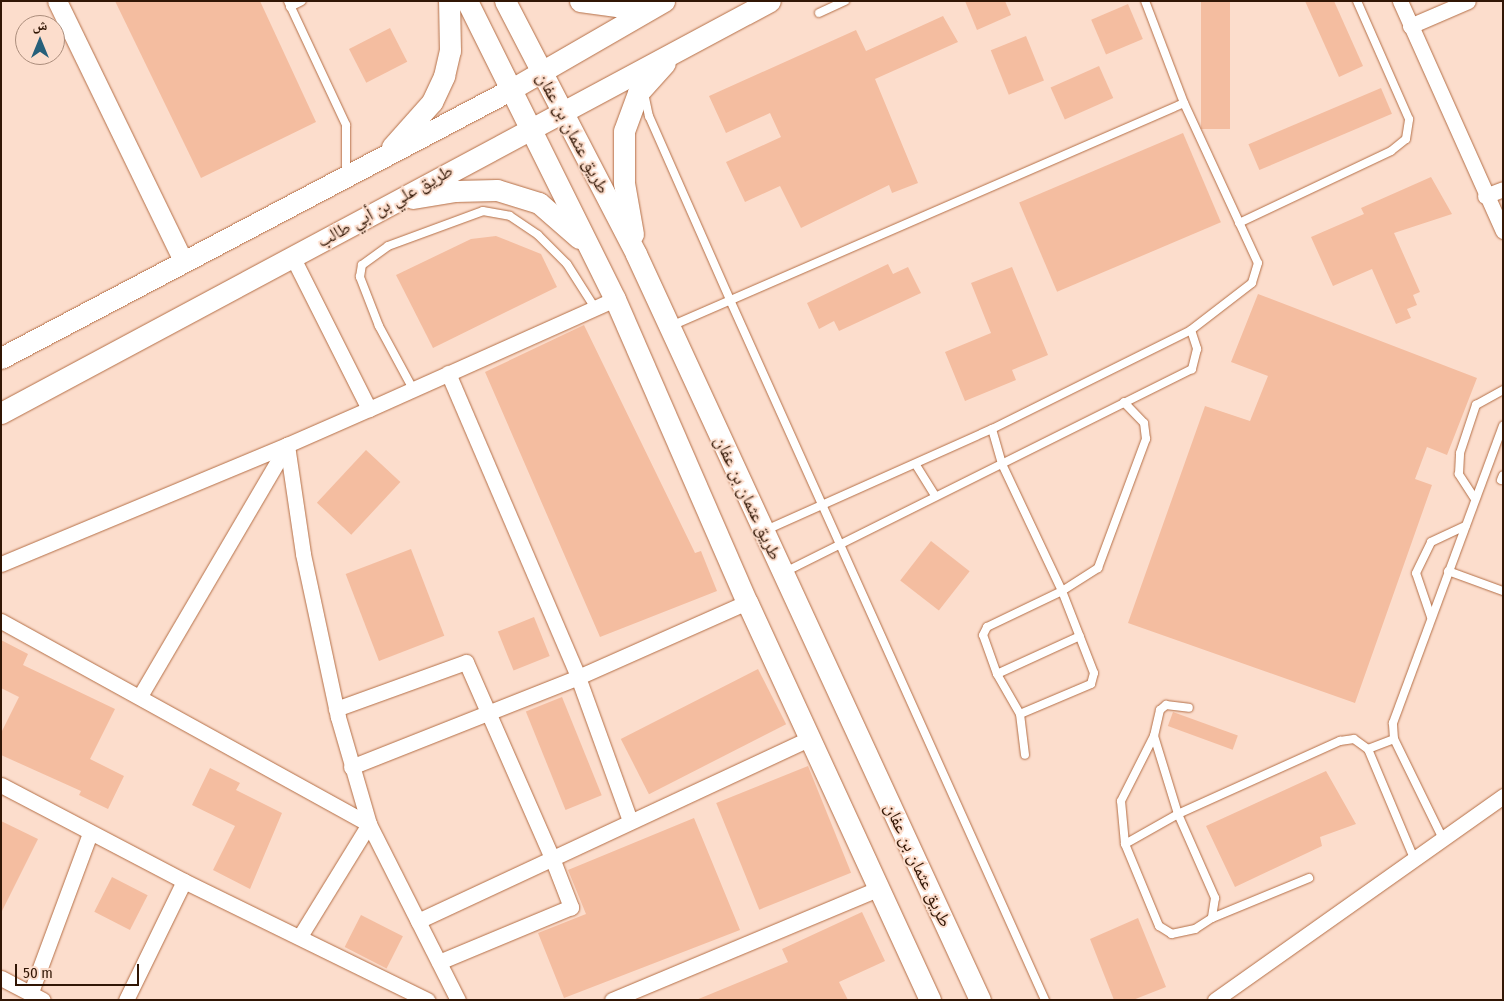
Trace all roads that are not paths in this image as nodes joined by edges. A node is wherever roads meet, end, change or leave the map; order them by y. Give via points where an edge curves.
1 (57, 1) edge
2 (302, 1) edge
3 (449, 1) edge
4 (467, 1) edge
5 (505, 1) edge
6 (580, 1) edge
7 (662, 1) edge
8 (770, 1) edge
9 (845, 1) edge
10 (1145, 1) edge
11 (1357, 1) edge
12 (1400, 1) edge
13 (1468, 1) edge
14 (289, 4) edge
15 (819, 13) dead end
16 (1410, 26) junction
17 (698, 38) junction
18 (541, 72) junction
19 (643, 86) junction
20 (510, 90) junction
21 (1184, 103) junction
22 (563, 111) junction
23 (530, 128) junction
24 (377, 161) junction
25 (346, 178) junction
26 (1503, 189) edge
27 (1485, 196) junction
28 (368, 214) junction
29 (1239, 223) junction
30 (1503, 232) edge
31 (592, 251) junction
32 (636, 254) junction
33 (293, 258) junction
34 (183, 262) junction
35 (615, 299) junction
36 (730, 300) junction
37 (595, 308) junction
38 (670, 327) junction
39 (1191, 330) junction
40 (1, 358) edge
41 (448, 373) junction
42 (413, 389) junction
43 (1503, 390) edge
44 (1124, 402) junction
45 (369, 409) junction
46 (1, 412) edge
47 (1503, 426) edge
48 (992, 429) junction
49 (287, 445) junction
50 (1002, 464) junction
51 (916, 465) junction
52 (935, 496) junction
53 (1475, 499) junction
54 (824, 507) junction
55 (1465, 526) junction
56 (764, 531) junction
57 (839, 543) junction
58 (1, 564) edge
59 (1448, 571) junction
60 (783, 573) junction
61 (1062, 591) junction
62 (1503, 591) edge
63 (747, 602) junction
64 (1431, 617) junction
65 (1, 621) edge
66 (1080, 636) junction
67 (997, 674) junction
68 (578, 677) junction
69 (140, 696) junction
70 (1189, 708) dead end
71 (336, 709) junction
72 (489, 712) junction
73 (1020, 714) junction
74 (1154, 736) junction
75 (810, 738) junction
76 (1394, 739) junction
77 (1368, 749) junction
78 (1025, 755) dead end
79 (351, 767) junction
80 (1, 785) edge
81 (1503, 796) edge
82 (1178, 814) junction
83 (630, 821) junction
84 (369, 824) junction
85 (90, 833) junction
86 (1443, 840) junction
87 (1124, 844) junction
88 (552, 858) junction
89 (1415, 862) junction
90 (1309, 878) dead end
91 (184, 881) junction
92 (878, 889) junction
93 (1212, 918) junction
94 (418, 921) junction
95 (300, 936) junction
96 (439, 962) junction
97 (1, 978) edge
98 (37, 996) edge
99 (126, 1000) edge
100 (427, 1000) edge
101 (458, 1000) edge
102 (612, 1000) edge
103 (930, 1000) edge
104 (980, 1000) edge
105 (1045, 1000) edge
106 (1215, 1000) edge

1 - 34 street
2 - 14 lane
3 - 24 main road via 450,52 432,102
4 - 20 main road, طريق عثمان بن عفان
5 - 18 main road, طريق عثمان بن عفان
6 - 7 main road via 630,8
7 - 18 main road
8 - 17 main road, طريق علي بن أبي طالب
9 - 15 lane
10 - 21 lane
11 - 29 lane via 1409,119 1406,139 1391,151
12 - 16 street
13 - 16 street
14 - 25 lane via 346,125
16 - 27 street
17 - 19 main road via 667,61
17 - 22 main road, طريق علي بن أبي طالب
18 - 20 main road
18 - 22 main road, طريق عثمان بن عفان
19 - 32 main road via 624,131 624,183
19 - 36 lane via 649,116
20 - 23 main road, طريق عثمان بن عفان
20 - 24 main road
21 - 29 lane
21 - 36 lane
22 - 23 main road, طريق علي بن أبي طالب
22 - 32 main road, طريق عثمان بن عفان
23 - 28 main road, طريق علي بن أبي طالب
23 - 31 main road, طريق عثمان بن عفان
24 - 25 main road
25 - 34 main road
26 - 27 street
27 - 30 street
28 - 31 main road via 424,194 497,190 539,203
28 - 33 main road, طريق علي بن أبي طالب
29 - 39 lane via 1258,263 1256,276
31 - 35 main road, طريق عثمان بن عفان
32 - 38 main road, طريق عثمان بن عفان
33 - 45 street
33 - 46 main road, طريق علي بن أبي طالب
34 - 40 main road
35 - 37 street
35 - 63 main road, طريق عثمان بن عفان
36 - 38 lane
36 - 54 lane
37 - 41 street
37 - 42 lane via 567,264 538,235 510,216 482,211 388,246 362,265 360,276 379,326
38 - 56 main road, طريق عثمان بن عفان
39 - 44 lane via 1196,349 1192,369
39 - 48 lane
41 - 42 street
41 - 68 street
42 - 45 street
43 - 53 lane via 1476,405 1460,453 1459,474
44 - 50 lane
44 - 61 lane via 1144,423 1146,439 1098,568
45 - 49 street
47 - 53 lane
48 - 50 lane
48 - 51 lane
49 - 58 street
49 - 69 street
49 - 71 street via 304,554
50 - 52 lane
50 - 61 lane
51 - 52 lane
51 - 54 lane
52 - 57 lane
53 - 55 lane
54 - 56 lane
54 - 57 lane
55 - 59 lane
55 - 64 lane via 1431,542 1416,573
56 - 60 main road, طريق عثمان بن عفان
57 - 60 lane
57 - 105 lane via 895,659
59 - 62 lane
59 - 64 lane
60 - 104 main road, طريق عثمان بن عفان
61 - 66 lane
61 - 67 lane via 987,627 984,641
63 - 68 street
63 - 75 main road, طريق عثمان بن عفان
64 - 76 lane via 1393,723
65 - 69 street
66 - 67 lane
66 - 73 lane via 1094,673 1091,684
67 - 73 lane
68 - 72 street
68 - 83 street
69 - 84 street
70 - 74 lane via 1166,705 1160,710
71 - 72 street via 466,662
71 - 79 street
72 - 79 street
72 - 88 street
73 - 78 lane
74 - 82 lane
74 - 87 lane via 1121,801
75 - 83 street
75 - 92 main road, طريق عثمان بن عفان
76 - 77 lane
76 - 86 lane
77 - 82 lane via 1354,739 1340,742
77 - 89 lane
79 - 84 street
80 - 85 street
81 - 86 street
82 - 87 lane
82 - 93 lane via 1215,898
83 - 88 street
84 - 94 street
84 - 95 street
85 - 91 street
85 - 98 street
86 - 89 street
87 - 93 lane via 1159,926 1172,934 1195,929
88 - 94 street
88 - 96 street via 570,907
89 - 106 street
90 - 93 lane
91 - 95 street
91 - 99 street
92 - 102 street
92 - 103 main road, طريق عثمان بن عفان
94 - 96 street
95 - 100 street
96 - 101 street
97 - 98 street

